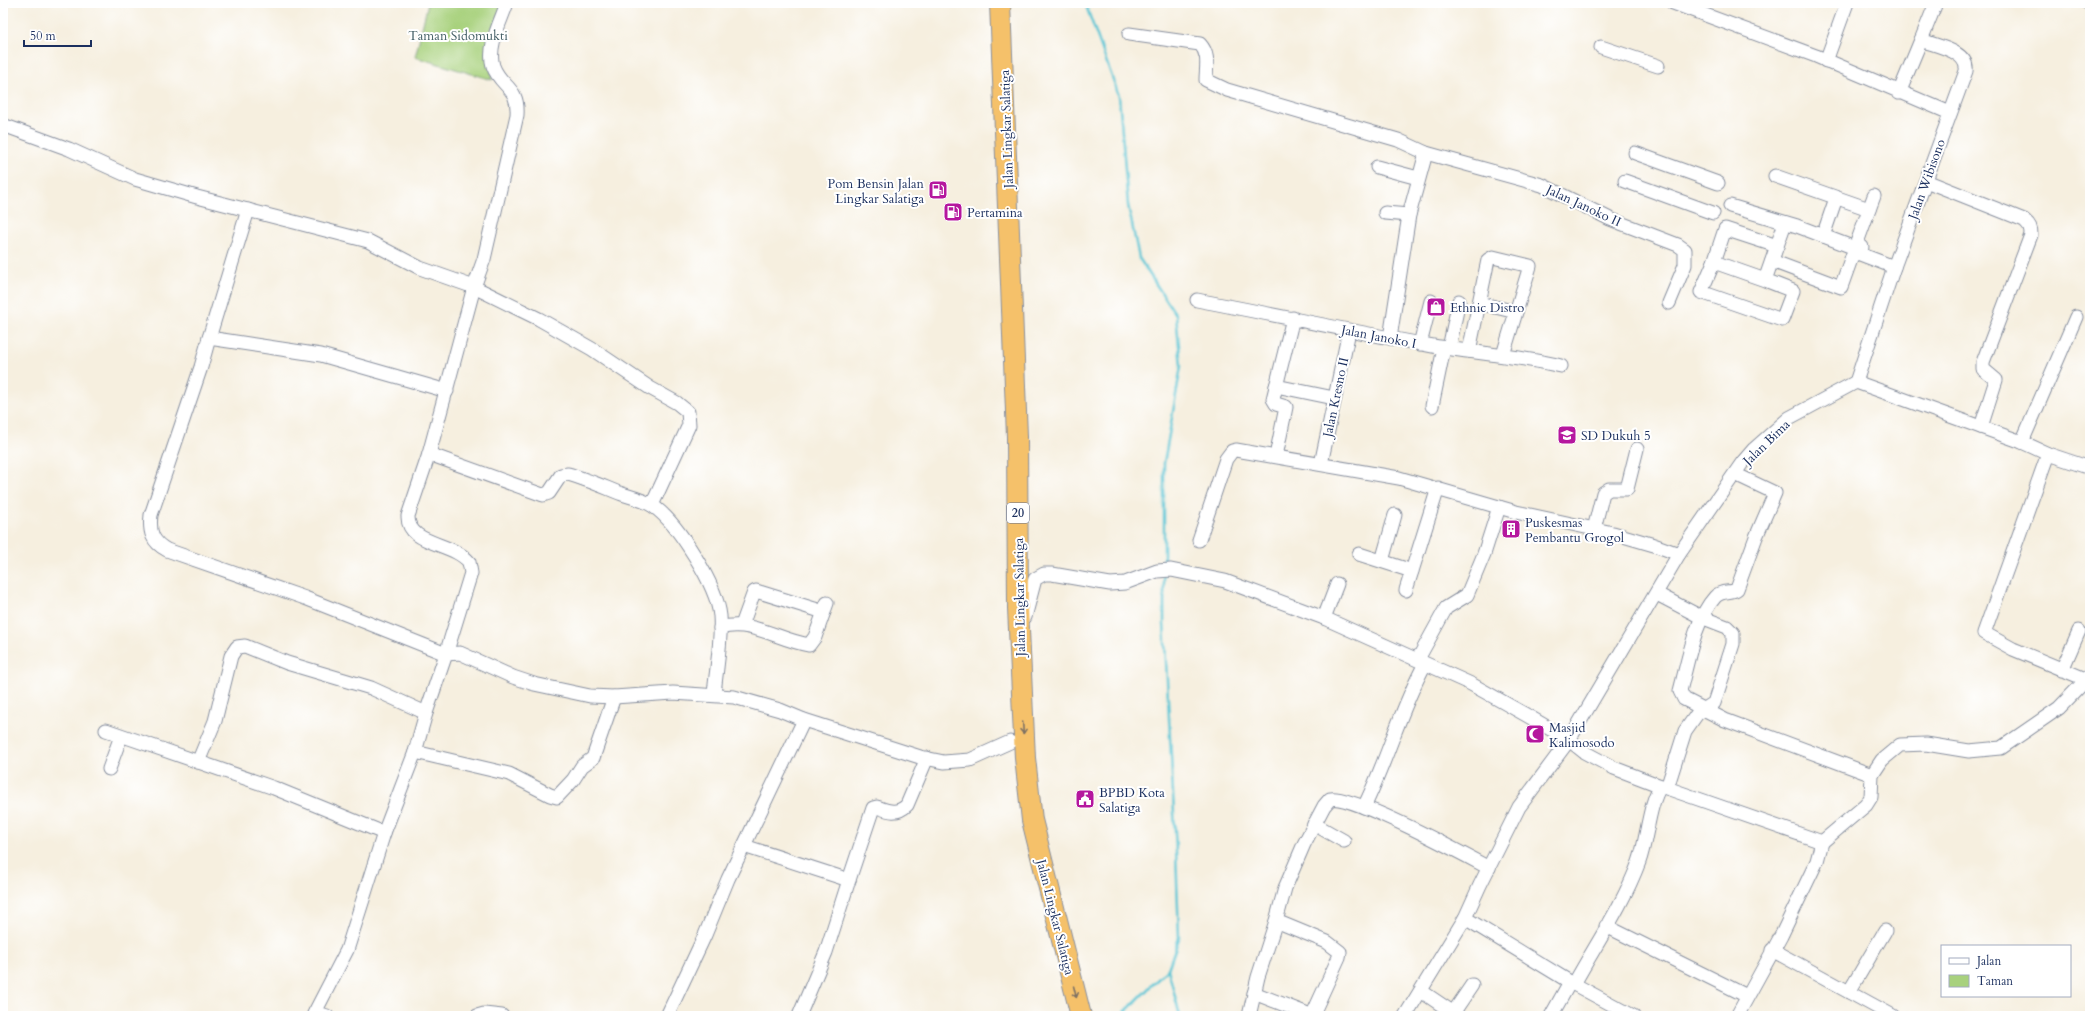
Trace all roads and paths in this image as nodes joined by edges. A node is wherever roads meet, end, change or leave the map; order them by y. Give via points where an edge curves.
1 (507, 3) edge
2 (988, 3) edge
3 (1000, 3) edge
4 (1673, 3) edge
5 (1847, 3) edge
6 (1936, 3) edge
7 (1129, 34) dead end
8 (1922, 40) junction
9 (1601, 47) dead end
10 (1826, 61) junction
11 (1658, 66) dead end
12 (1899, 93) junction
13 (1950, 113) junction
14 (3, 125) edge
15 (1426, 153) junction
16 (1635, 153) dead end
17 (1376, 167) dead end
18 (1775, 176) dead end
19 (1418, 178) junction
20 (1625, 181) dead end
21 (1926, 181) junction
22 (1718, 184) dead end
23 (1874, 196) dead end
24 (1836, 198) junction
25 (1730, 206) dead end
26 (1869, 209) junction
27 (248, 210) junction
28 (1385, 213) dead end
29 (1713, 213) dead end
30 (1409, 215) junction
31 (1785, 223) junction
32 (1823, 236) junction
33 (1777, 246) junction
34 (1855, 248) junction
35 (1772, 261) junction
36 (1714, 262) junction
37 (1896, 263) junction
38 (1765, 280) junction
39 (474, 287) junction
40 (1197, 300) dead end
41 (1431, 301) dead end
42 (1459, 301) dead end
43 (1479, 303) junction
44 (1670, 303) dead end
45 (1516, 312) junction
46 (2076, 317) dead end
47 (1293, 318) junction
48 (1349, 331) junction
49 (209, 338) junction
50 (1390, 338) junction
51 (1420, 344) junction
52 (1446, 348) junction
53 (1469, 351) junction
54 (1503, 355) junction
55 (1561, 366) dead end
56 (1856, 382) junction
57 (1276, 386) junction
58 (447, 391) junction
59 (1334, 398) junction
60 (1432, 406) dead end
61 (1981, 427) junction
62 (2022, 442) junction
63 (1637, 449) dead end
64 (429, 454) junction
65 (2048, 454) junction
66 (1276, 456) junction
67 (1321, 464) junction
68 (2090, 468) edge
69 (1735, 474) junction
70 (1438, 488) junction
71 (652, 505) junction
72 (1499, 507) junction
73 (1395, 515) dead end
74 (1594, 529) junction
75 (1199, 540) dead end
76 (1359, 554) dead end
77 (1679, 554) junction
78 (1382, 561) junction
79 (1412, 571) junction
80 (1337, 584) dead end
81 (1406, 590) dead end
82 (1657, 594) junction
83 (1701, 616) junction
84 (1324, 618) junction
85 (742, 625) junction
86 (720, 628) junction
87 (2078, 631) dead end
88 (1013, 650) junction
89 (446, 654) junction
90 (1422, 662) junction
91 (2062, 670) junction
92 (2088, 681) edge
93 (714, 695) junction
94 (614, 697) junction
95 (1016, 704) junction
96 (1705, 709) junction
97 (426, 713) junction
98 (804, 720) junction
99 (106, 730) dead end
100 (121, 736) junction
101 (1568, 740) junction
102 (1010, 742) junction
103 (415, 752) junction
104 (927, 758) junction
105 (198, 762) junction
106 (109, 769) dead end
107 (1872, 775) junction
108 (1664, 787) junction
109 (1364, 807) junction
110 (1314, 824) junction
111 (384, 833) junction
112 (1344, 841) dead end
113 (1822, 842) junction
114 (744, 846) junction
115 (1489, 868) junction
116 (849, 880) junction
117 (1465, 918) junction
118 (1276, 921) junction
119 (1606, 926) junction
120 (1885, 931) dead end
121 (1772, 950) junction
122 (1572, 983) junction
123 (1472, 985) dead end
124 (1421, 990) junction
125 (1849, 992) junction
126 (1254, 993) junction
127 (1747, 996) junction
128 (1455, 1014) edge
129 (318, 1015) edge
130 (477, 1016) edge
131 (502, 1016) edge
132 (667, 1016) edge
133 (799, 1016) edge
134 (1066, 1016) edge
135 (1081, 1016) edge
136 (1249, 1016) edge
137 (1313, 1016) edge
138 (1405, 1016) edge
139 (1551, 1016) edge
140 (1633, 1016) edge
141 (1737, 1016) edge
142 (1894, 1016) edge

1 - 39 street via 493,45 492,56 497,73 515,96 517,115 484,259
2 - 88 highway, Jalan Lingkar Salatiga / 20
3 - 88 highway, Jalan Lingkar Salatiga / 20 via 1017,430
4 - 10 street
5 - 10 street
6 - 8 street
7 - 15 street via 1200,44 1206,50 1206,80 1209,83 1398,140
8 - 12 street
8 - 13 street, Jalan Wibisono via 1956,53 1966,63 1965,76
9 - 11 street
10 - 12 street
12 - 13 street
13 - 21 street, Jalan Wibisono
14 - 27 street via 69,149 135,179
15 - 19 street
15 - 44 street, Jalan Janoko II via 1542,185 1610,219 1682,247 1686,259
16 - 22 street
17 - 19 street
18 - 24 street
19 - 30 street
20 - 29 street
21 - 37 street, Jalan Wibisono
21 - 61 street via 2030,224 2031,235 1983,362 1984,369 1996,380
23 - 26 street
24 - 26 street
24 - 32 street
25 - 31 street
26 - 34 street
27 - 39 street via 368,241 420,268
27 - 49 street
28 - 30 street
30 - 50 street
31 - 32 street
31 - 33 street
32 - 34 street
33 - 35 street
33 - 36 street via 1725,229
34 - 35 street via 1841,286
34 - 37 street via 1860,254
35 - 38 street
36 - 38 street
36 - 38 street via 1701,292 1782,320 1792,291
37 - 56 street, Jalan Wibisono
39 - 58 street
39 - 71 street via 562,331 685,409 689,416 689,425
40 - 47 street, Jalan Janoko I
41 - 51 street
42 - 52 street
43 - 45 street
43 - 45 street via 1489,258 1530,266
43 - 53 street
45 - 54 street
46 - 62 street
47 - 48 street, Jalan Janoko I
47 - 57 street
48 - 50 street, Jalan Janoko I
48 - 59 street, Jalan Kresno II
49 - 58 street via 321,355
49 - 89 street via 153,509 150,526 154,540 168,550 304,598
50 - 51 street, Jalan Janoko I
51 - 52 street, Jalan Janoko I
52 - 53 street, Jalan Janoko I
52 - 60 street
53 - 54 street, Jalan Janoko I
54 - 55 street, Jalan Janoko I
56 - 61 street
56 - 69 street, Jalan Bima via 1789,418 1754,449
57 - 59 street
57 - 66 street via 1274,402 1286,407
58 - 64 street
59 - 67 street, Jalan Kresno II
61 - 62 street
62 - 65 street
63 - 74 street via 1627,489 1609,489 1603,493
64 - 71 street via 540,495 549,493 565,473
64 - 89 street via 409,507 407,522 413,533 461,554 471,567
65 - 68 street
65 - 91 street via 1984,631 2013,649
66 - 67 street
66 - 75 street via 1236,450 1228,455
67 - 70 street
69 - 77 street, Jalan Bima
69 - 83 street via 1775,493 1737,589 1719,593
70 - 72 street
70 - 79 street
71 - 86 street via 677,532 705,575 718,604
72 - 74 street
72 - 90 street via 1467,595 1446,608
73 - 78 street
74 - 77 street via 1634,538
76 - 78 street
77 - 82 street, Jalan Bima
78 - 79 street
79 - 81 street
80 - 84 street
82 - 83 street
82 - 101 street, Jalan Bima
83 - 96 street via 1680,691 1684,699
83 - 96 street via 1727,627 1733,633 1716,697 1711,707
84 - 88 street via 1225,581 1171,570 1157,571 1125,583 1110,584 1044,574 1034,579
84 - 90 street
85 - 85 street via 809,645 815,638 825,608 756,591
85 - 86 street
86 - 93 street
87 - 91 street
88 - 95 highway, Jalan Lingkar Salatiga / 20
89 - 94 street via 460,653 513,677 554,690
89 - 97 street
90 - 101 street via 1499,699
90 - 109 street via 1384,765
91 - 92 street
92 - 107 street via 2058,708 2001,748 1969,751 1926,744 1900,745 1882,760
93 - 94 street via 673,693
93 - 98 street via 754,702
94 - 103 street via 593,758 582,766 574,780 557,797 509,774
95 - 102 highway, Jalan Lingkar Salatiga / 20
95 -> 135 highway, Jalan Lingkar Salatiga / 20 via 1032,820
96 - 107 street via 1725,720
96 - 108 street via 1697,714 1685,731
97 - 103 street
97 - 105 street via 370,688 287,663 245,646 237,647 231,656 215,721
98 - 104 street
98 - 114 street
99 - 100 street
100 - 105 street
100 - 106 street
101 - 108 street via 1614,768
101 - 115 street, Jalan Bima via 1519,807
102 - 104 street via 981,756 961,762
102 - 134 highway, Jalan Lingkar Salatiga / 20 via 1020,821
103 - 111 street
104 - 116 street via 907,805 901,810 891,811 873,808
105 - 111 street via 274,788
107 - 113 street via 1871,797 1866,805
108 - 113 street
108 - 119 street via 1656,792 1640,860
109 - 110 street via 1341,799 1330,799
109 - 115 street
110 - 112 street
110 - 118 street via 1296,859
111 - 129 street via 346,950
113 - 121 street via 1817,861
114 - 116 street
114 - 132 street via 706,935
115 - 117 street, Jalan Bima
116 - 133 street via 826,952
117 - 122 street
117 - 124 street, Jalan Bima
118 - 126 street
118 - 137 street via 1327,942 1340,952
119 - 122 street
119 - 127 street
120 - 125 street
121 - 125 street
121 - 127 street
122 - 139 street
122 - 140 street
123 - 128 street
124 - 128 street
124 - 138 street, Jalan Bima
125 - 142 street
126 - 136 street
126 - 137 street
127 - 141 street
130 - 131 street

